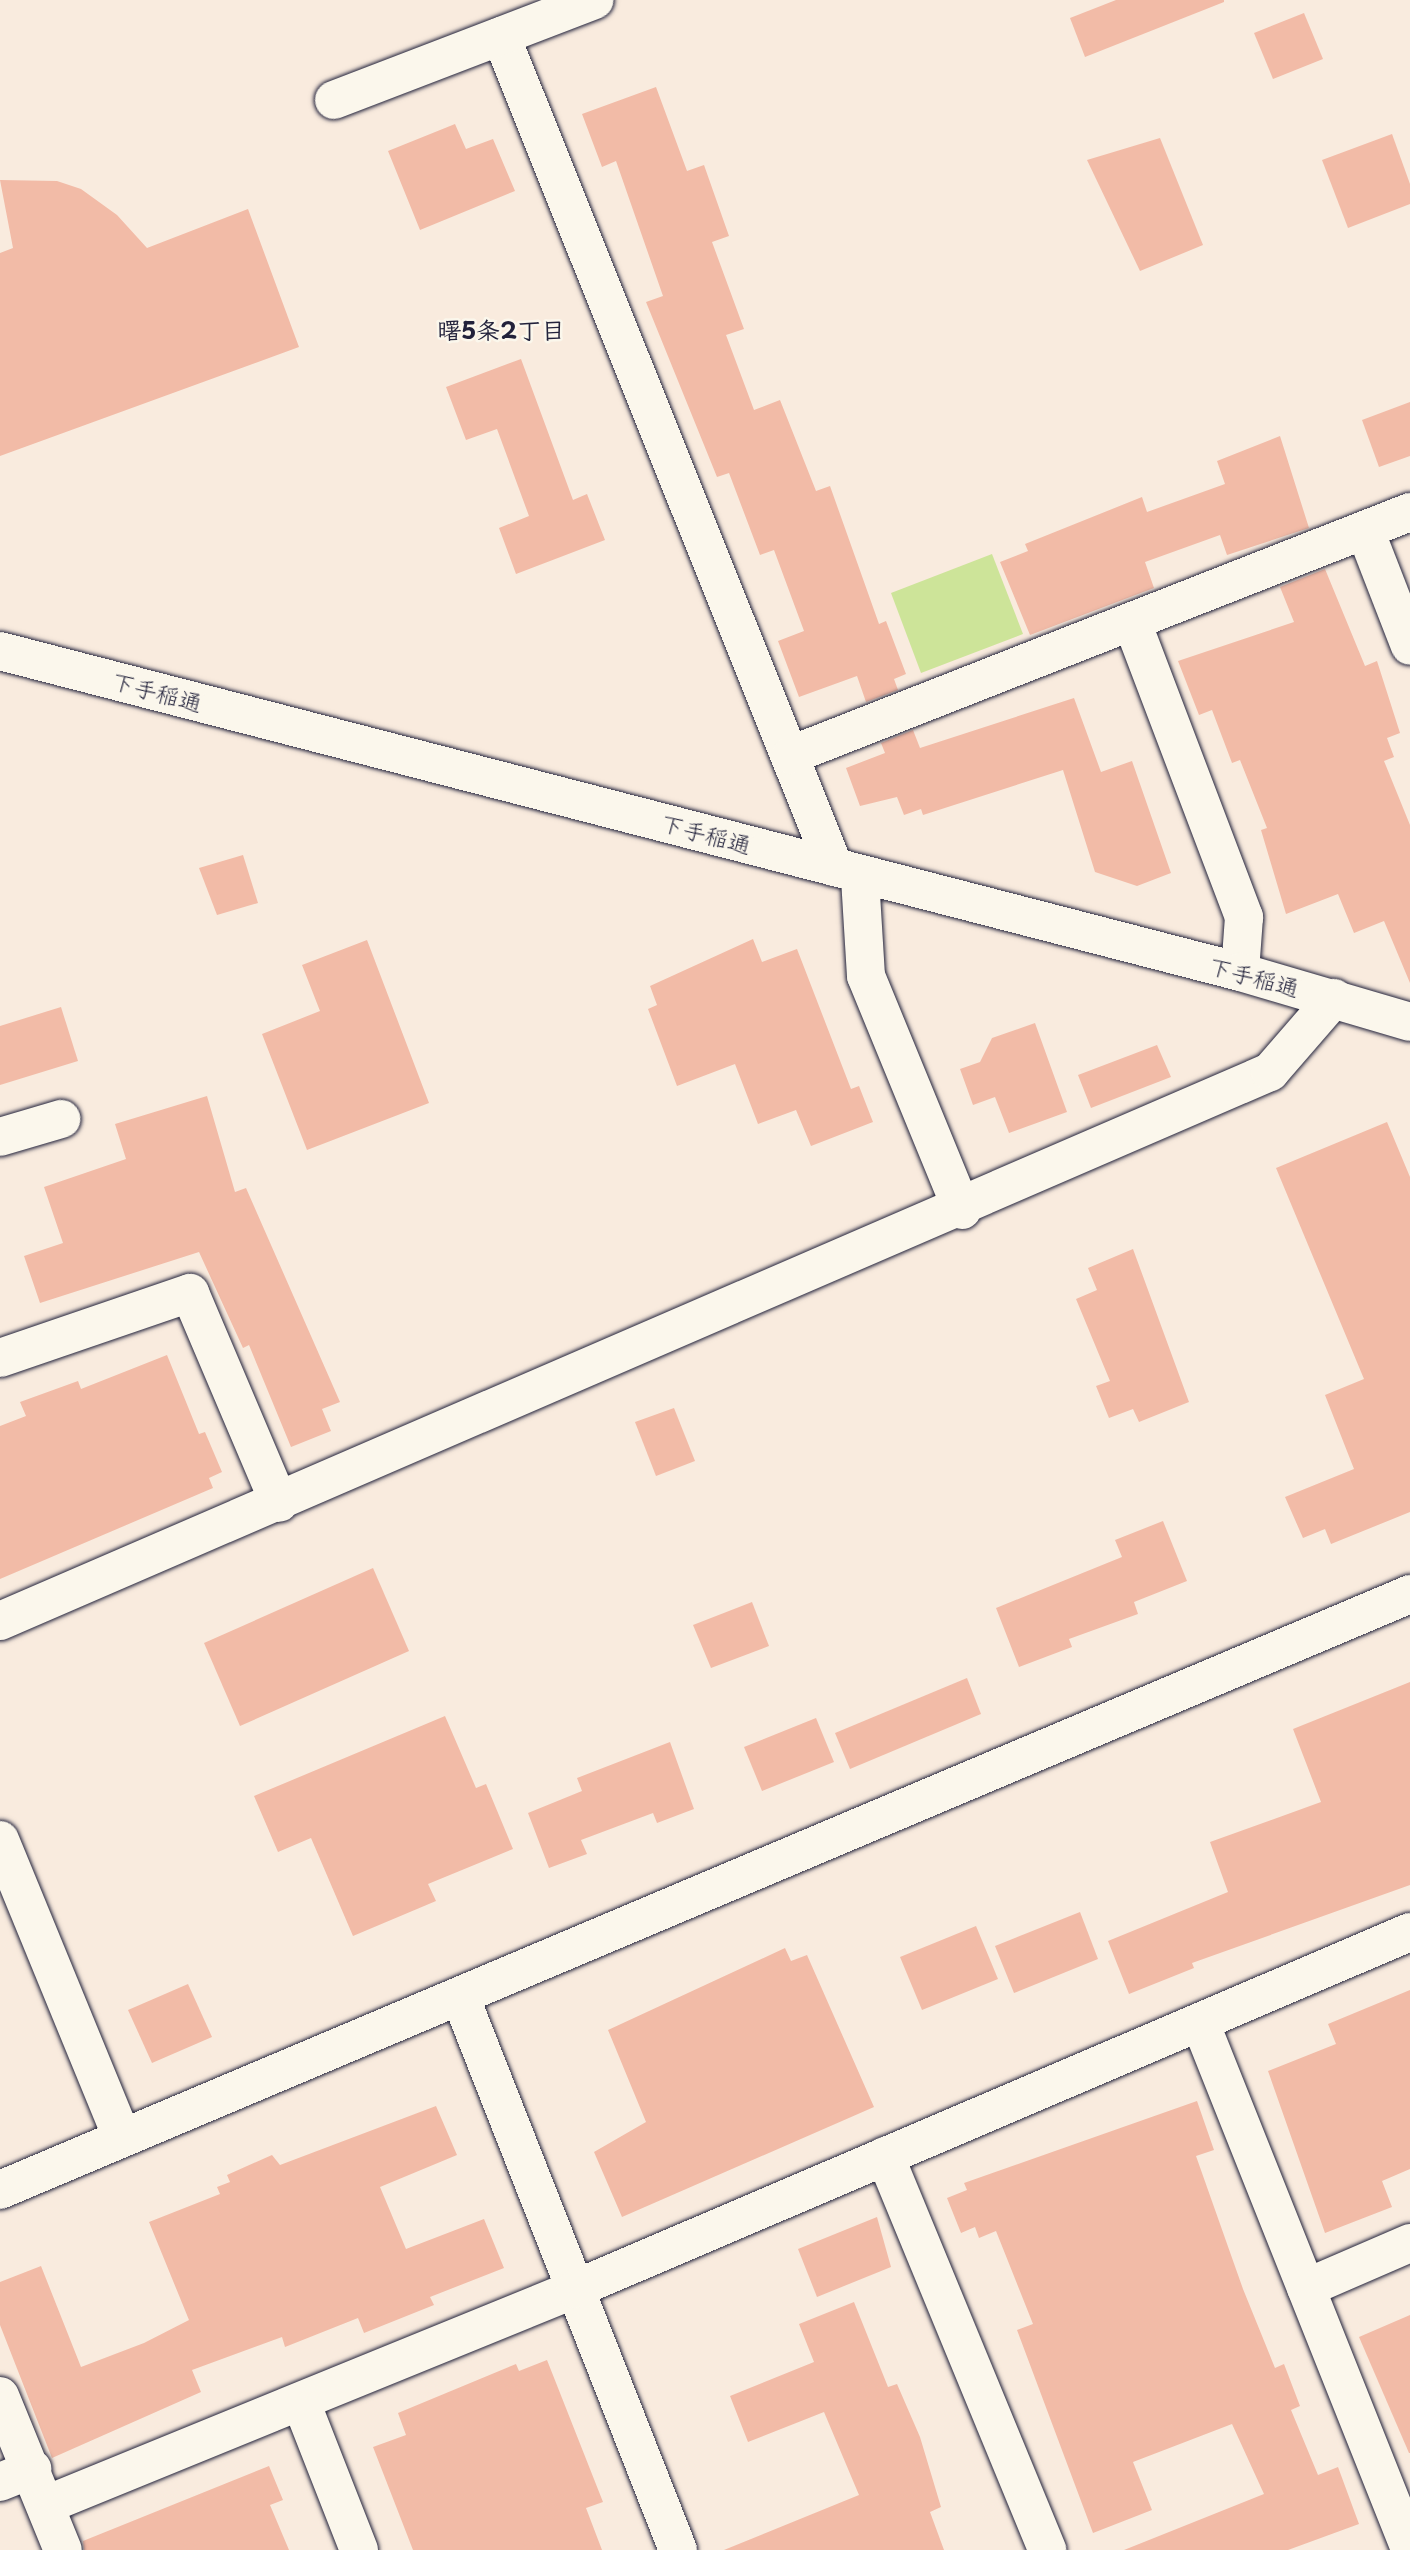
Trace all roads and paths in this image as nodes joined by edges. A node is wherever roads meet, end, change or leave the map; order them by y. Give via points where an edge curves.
1 (594, 0) edge
2 (501, 36) junction
3 (334, 100) dead end
4 (1410, 512) edge
5 (1365, 530) junction
6 (1132, 622) junction
7 (1410, 646) edge
8 (0, 651) edge
9 (790, 755) junction
10 (847, 872) junction
11 (1240, 972) junction
12 (1334, 998) junction
13 (1410, 1022) edge
14 (61, 1119) dead end
15 (0, 1137) edge
16 (962, 1210) junction
17 (0, 1358) edge
18 (279, 1503) junction
19 (1410, 1594) edge
20 (0, 1621) edge
21 (0, 1840) edge
22 (1410, 1932) edge
23 (460, 1996) junction
24 (1199, 2022) junction
25 (122, 2138) junction
26 (885, 2156) junction
27 (0, 2190) edge
28 (1410, 2243) edge
29 (1306, 2288) junction
30 (575, 2289) junction
31 (0, 2396) edge
32 (301, 2402) junction
33 (16, 2475) edge
34 (48, 2504) junction
35 (1409, 2549) edge
36 (63, 2550) edge
37 (359, 2550) edge
38 (678, 2550) edge
39 (1048, 2550) edge

1 - 2 street
2 - 3 street
2 - 9 street
4 - 5 street
5 - 6 street
5 - 7 street
6 - 9 street
6 - 11 street via 1244,917
8 - 10 street, 下手稲通
9 - 10 street
10 - 11 street, 下手稲通
10 - 16 street via 866,976
11 - 12 street, 下手稲通
12 - 13 street, 下手稲通
12 - 16 street via 1270,1072
14 - 15 street
16 - 18 street
17 - 18 street via 190,1293
18 - 20 street
19 - 23 street
21 - 25 street
22 - 24 street
23 - 25 street
23 - 30 street
24 - 26 street
24 - 29 street
25 - 27 street
26 - 30 street
26 - 39 street
28 - 29 street
29 - 35 street
30 - 32 street
30 - 38 street
31 - 33 street
32 - 34 street
32 - 37 street
33 - 34 street
34 - 36 street

